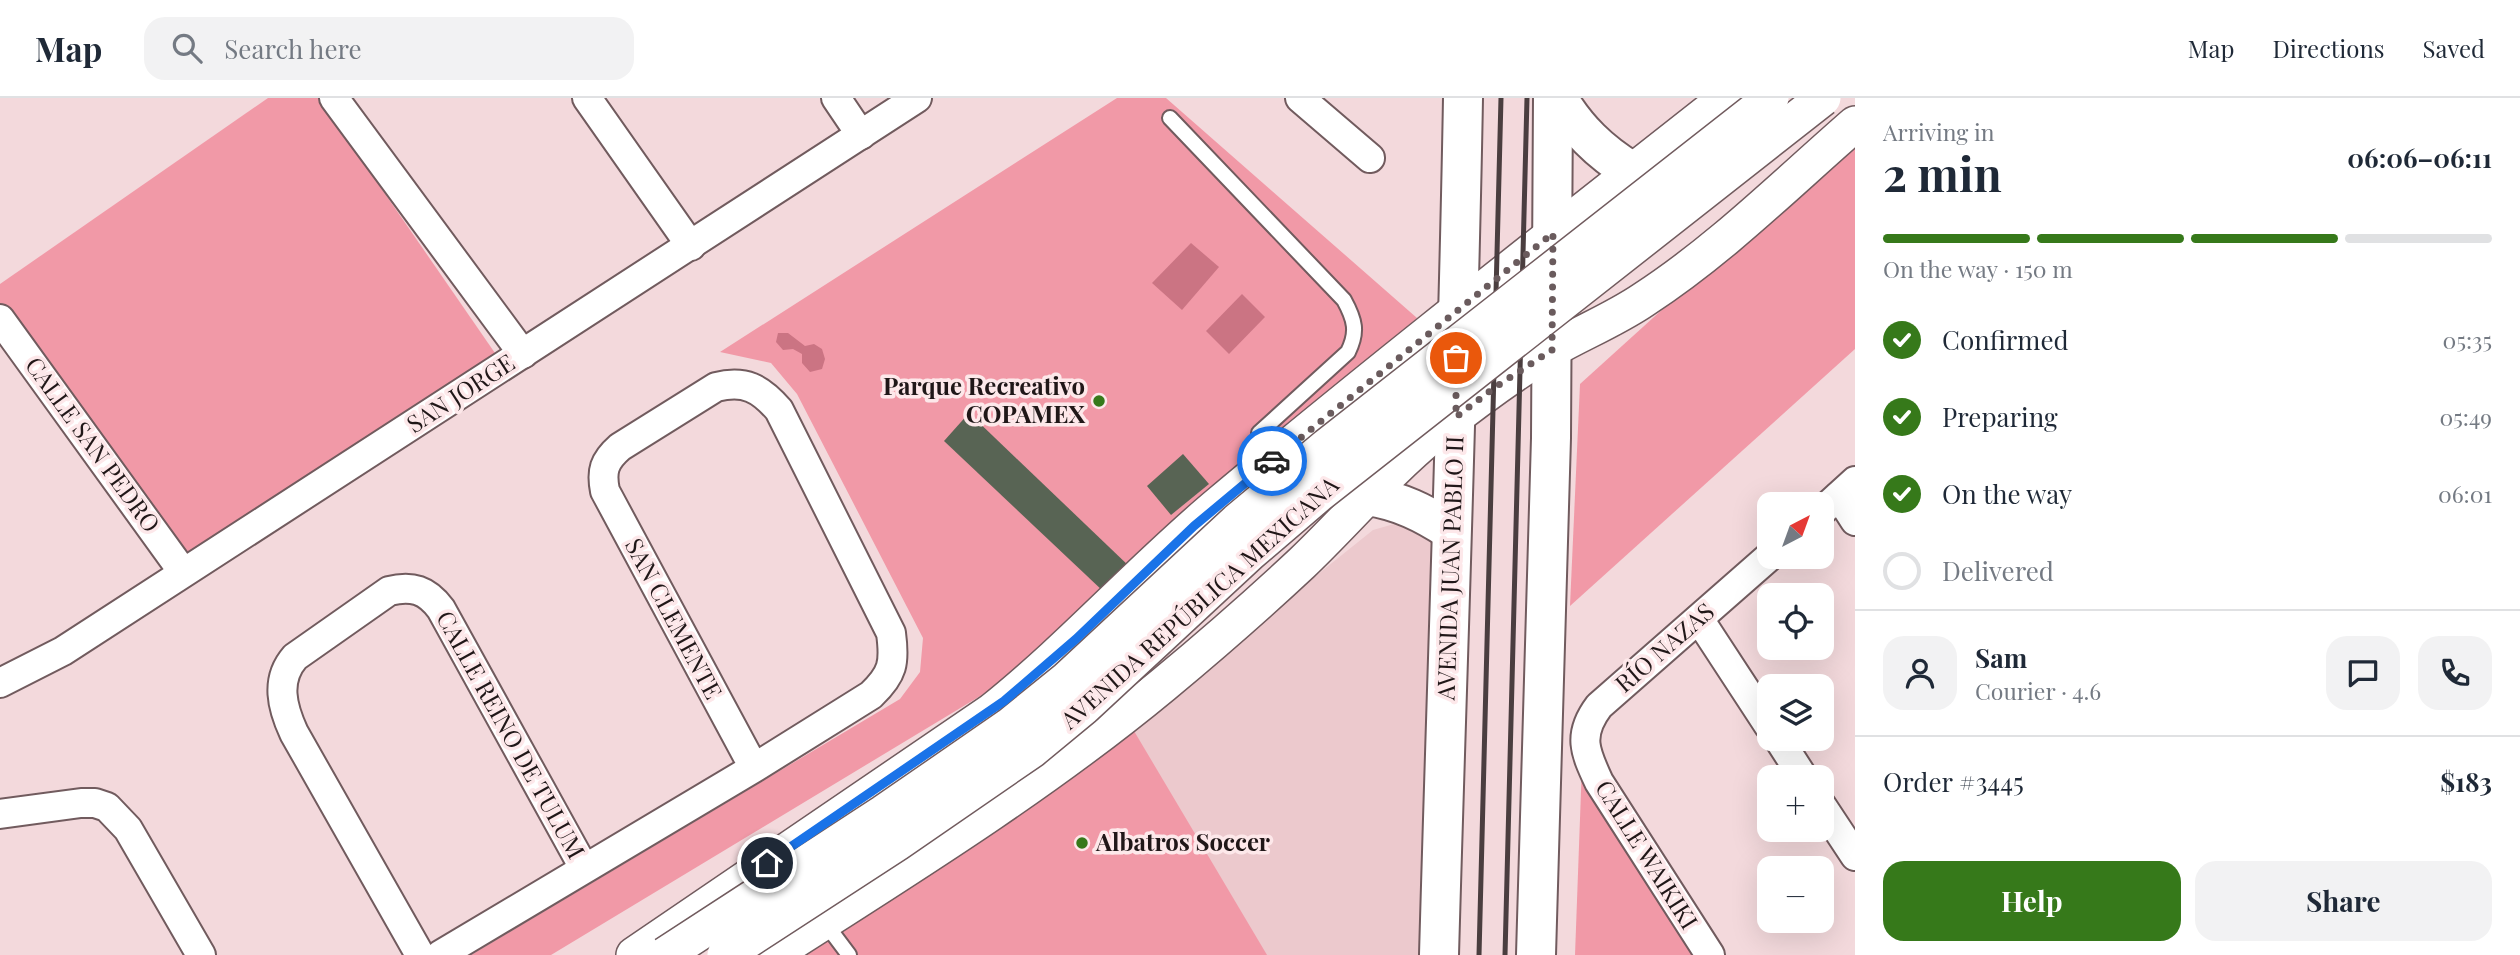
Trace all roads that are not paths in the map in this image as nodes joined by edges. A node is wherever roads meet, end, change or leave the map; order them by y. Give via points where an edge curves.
1 (334, 98) edge
2 (587, 98) edge
3 (836, 98) edge
4 (917, 98) edge
5 (1300, 98) edge
6 (1463, 98) edge
7 (1553, 98) edge
8 (1558, 98) edge
9 (1726, 98) edge
10 (1771, 98) edge
11 (1823, 98) edge
12 (1170, 118) dead end
13 (1855, 124) edge
14 (861, 135) junction
15 (1370, 158) dead end
16 (1625, 177) junction
17 (1553, 233) junction
18 (691, 246) junction
19 (1709, 251) junction
20 (1458, 310) junction
21 (0, 319) edge
22 (1552, 350) junction
23 (523, 354) junction
24 (1456, 417) junction
25 (1282, 452) junction
26 (1838, 496) edge
27 (1359, 505) junction
28 (1855, 521) edge
29 (1450, 530) junction
30 (1757, 568) edge
31 (183, 572) junction
32 (1699, 619) junction
33 (0, 683) edge
34 (1757, 708) edge
35 (1586, 752) joint
36 (754, 768) junction
37 (0, 814) edge
38 (1834, 824) edge
39 (1855, 856) edge
40 (584, 868) junction
41 (824, 922) junction
42 (201, 955) edge
43 (421, 955) edge
44 (440, 955) edge
45 (634, 955) edge
46 (665, 955) edge
47 (725, 955) edge
48 (772, 955) edge
49 (849, 955) edge
50 (1440, 955) edge
51 (1536, 955) edge
52 (1710, 955) edge

1 - 23 street
2 - 18 street
3 - 14 street
4 - 14 street, SAN JORGE
5 - 15 street
6 - 20 main road, AVENIDA JUAN PABLO II
7 - 17 main road
8 - 16 main road via 1571,119
9 - 16 street
10 - 46 street, AVENIDA REPÚBLICA MEXICANA, bridge via 1326,446 1009,726
11 - 47 street, AVENIDA REPÚBLICA MEXICANA, bridge via 1319,494 1032,750
12 - 25 lane via 1344,300 1352,314 1356,328 1348,352 1259,433 1261,447
13 - 19 street, AVENIDA REPÚBLICA MEXICANA
14 - 18 street, SAN JORGE
16 - 17 street
16 - 19 street via 1632,208 1657,234
17 - 20 street
17 - 22 main road
18 - 23 street, SAN JORGE
19 - 22 street, AVENIDA REPÚBLICA MEXICANA via 1642,301
20 - 24 main road, AVENIDA JUAN PABLO II
20 - 25 street
21 - 31 street, CALLE SAN PEDRO
22 - 24 street, AVENIDA REPÚBLICA MEXICANA
22 - 51 main road
23 - 31 street, SAN JORGE
24 - 27 street, AVENIDA REPÚBLICA MEXICANA
24 - 29 main road, AVENIDA JUAN PABLO II
25 - 27 street via 1307,450 1327,464
25 - 45 street via 1000,704
26 - 28 street
27 - 29 main road via 1390,500
27 - 41 street, AVENIDA REPÚBLICA MEXICANA via 1302,563 1105,732
29 - 50 main road, AVENIDA JUAN PABLO II
30 - 32 street, RÍO NAZAS
31 - 33 street, SAN JORGE via 63,651
32 - 34 street
32 - 35 street, RÍO NAZAS via 1599,706 1588,720
35 - 52 street, CALLE WAIKIKI via 1599,782
36 - 36 street, SAN CLEMENTE via 605,491 603,477 604,466 620,447 716,387 731,384 759,391 779,410 891,633 894,655 885,682 871,695
36 - 40 street
37 - 42 street via 81,803 107,807 128,829
38 - 39 street
40 - 43 street, CALLE REINO DE TULUM via 441,609 432,597 416,589 389,591 295,657 282,678 282,694 295,733
40 - 44 street
41 - 48 street, AVENIDA REPÚBLICA MEXICANA
41 - 49 lane

